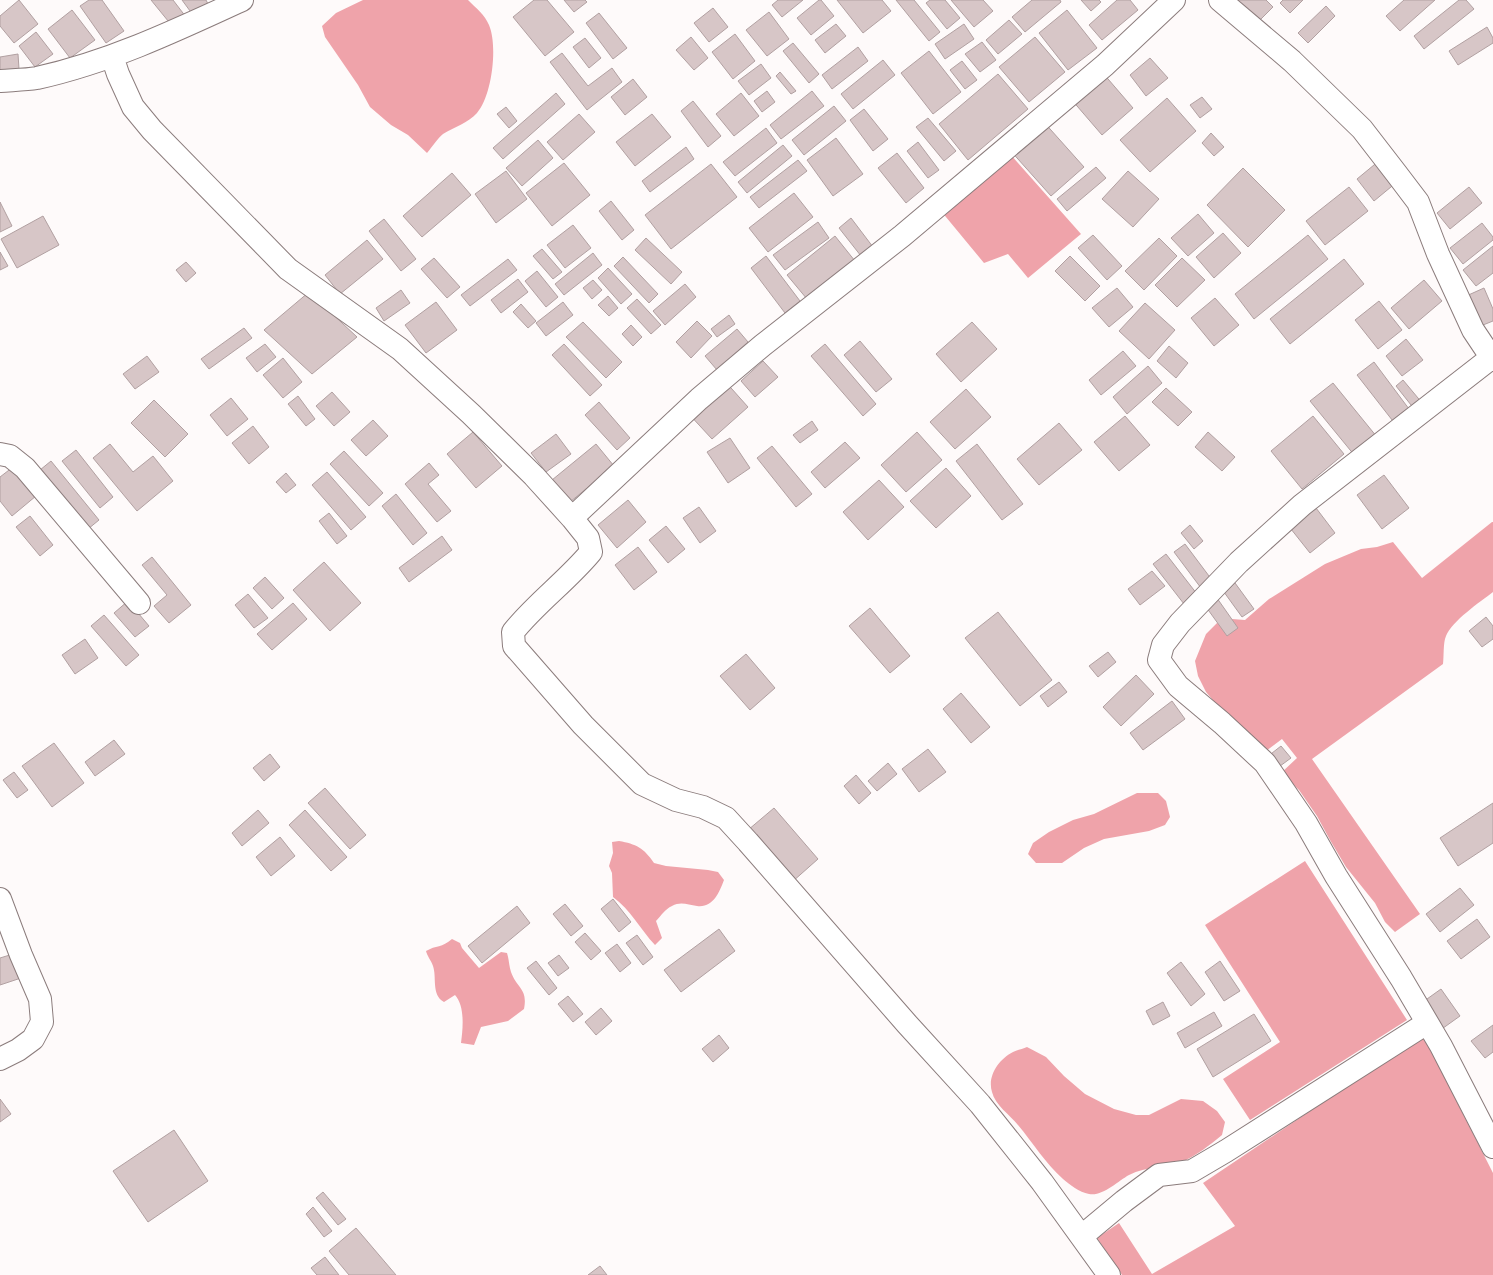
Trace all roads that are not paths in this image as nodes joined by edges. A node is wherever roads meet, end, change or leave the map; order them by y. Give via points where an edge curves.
1 (242, 0) edge
2 (1174, 0) edge
3 (1220, 0) edge
4 (112, 56) junction
5 (0, 81) edge
6 (1492, 359) edge
7 (0, 454) edge
8 (572, 518) junction
9 (139, 603) dead end
10 (0, 899) edge
11 (1428, 1023) junction
12 (0, 1060) edge
13 (1493, 1147) edge
14 (1082, 1236) junction
15 (1109, 1275) edge

1 - 4 street
2 - 8 street via 1105,65 902,236 800,315 711,390
3 - 6 street via 1292,61 1362,129 1418,202 1438,254 1470,323
4 - 5 street via 35,78
4 - 8 street via 133,107 152,130 261,242 288,269 400,349 471,414 534,476
6 - 11 street via 1302,505 1245,556 1180,623 1163,645 1158,660 1178,686 1265,763 1306,822 1336,876
7 - 9 street via 10,456 25,468
8 - 14 street via 588,538 591,552 582,564 527,614 512,632 514,646 583,725 642,784 676,800 704,807 726,818 906,1024 980,1104
10 - 12 street via 20,955 40,999 42,1022 33,1039
11 - 13 street
11 - 14 street via 1192,1171 1159,1175
14 - 15 street

